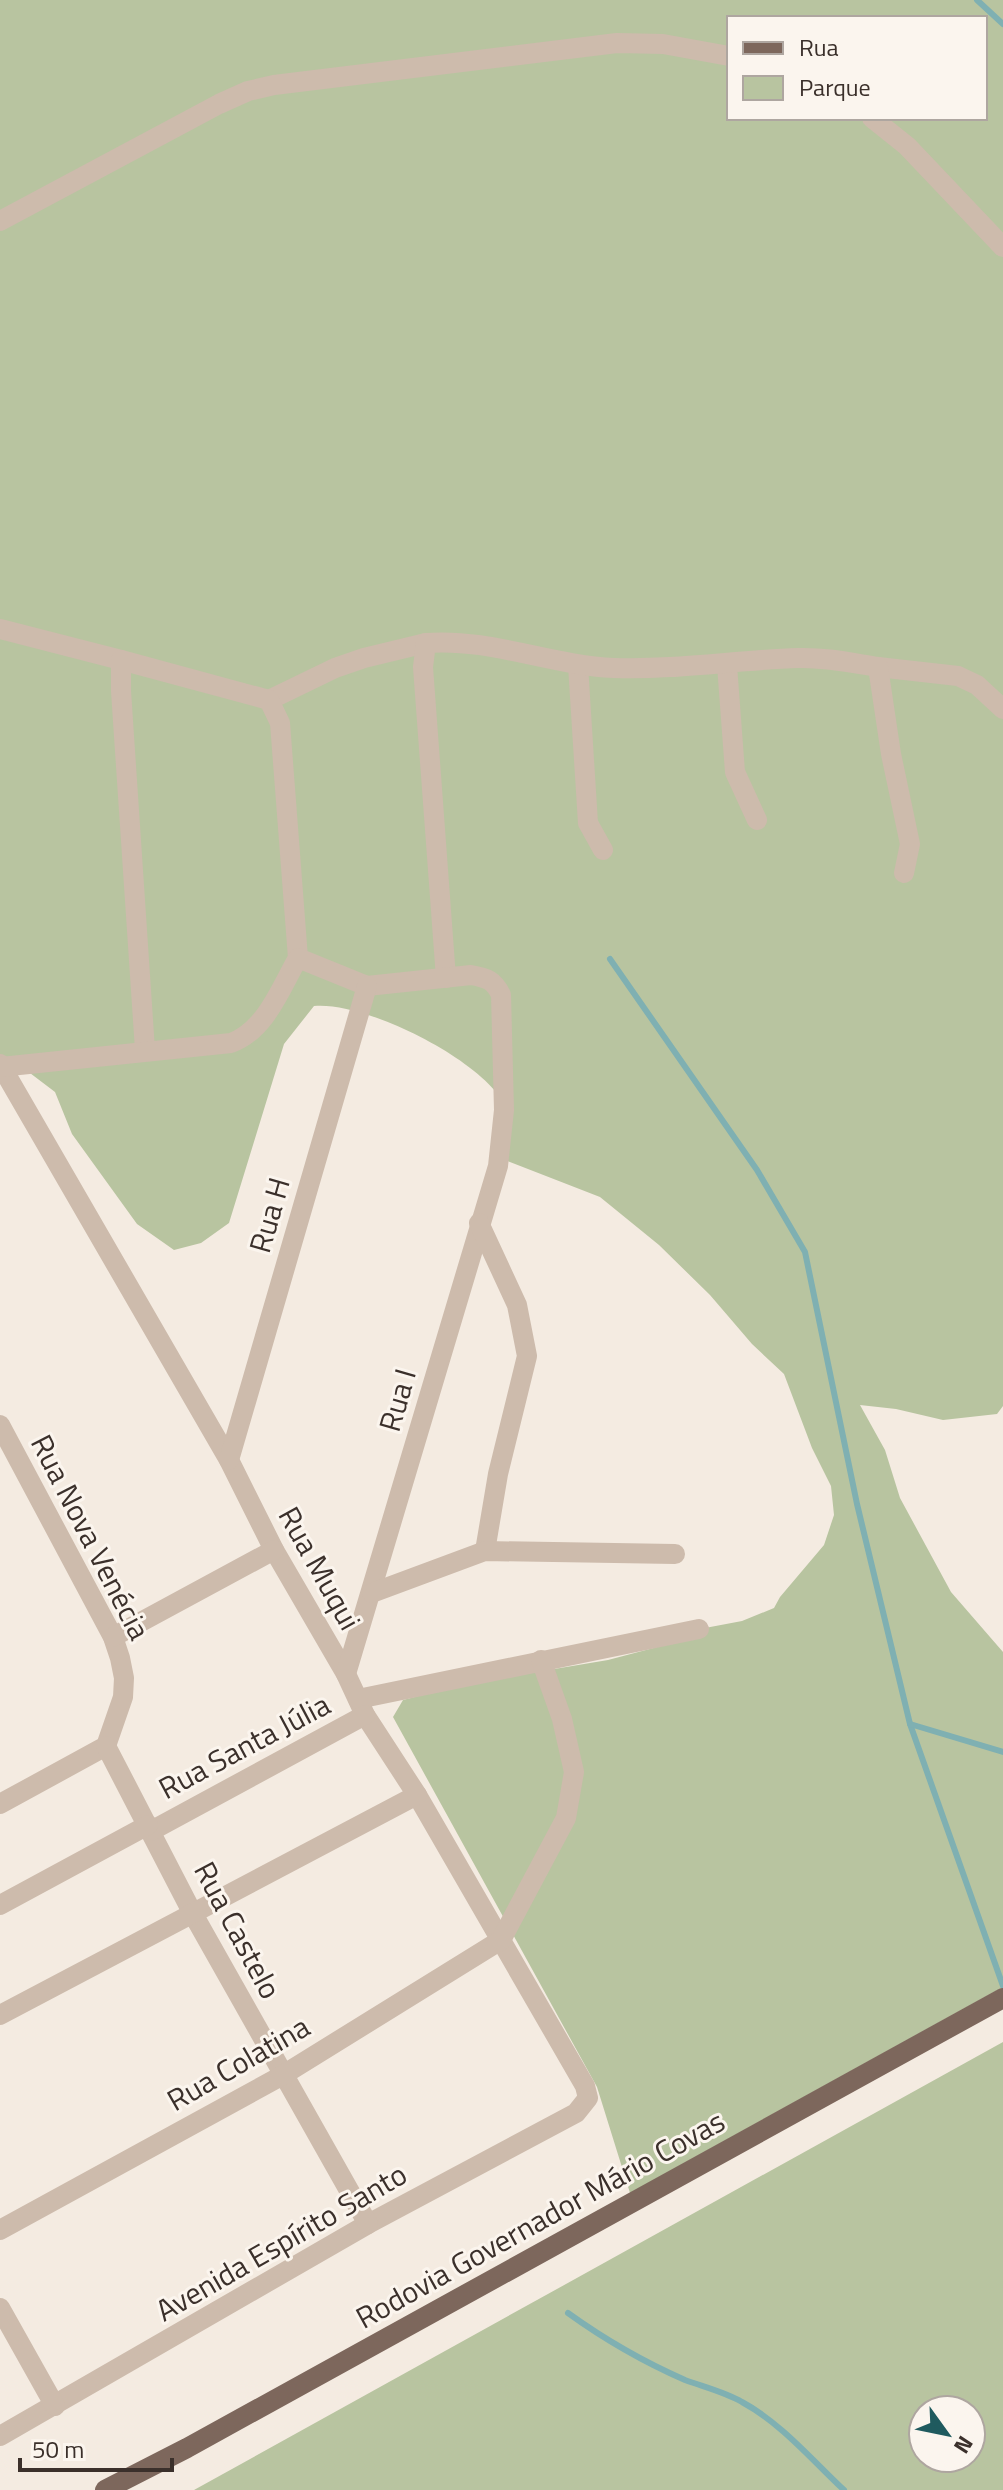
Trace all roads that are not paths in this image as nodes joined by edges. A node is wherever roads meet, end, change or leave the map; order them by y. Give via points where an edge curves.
1 (727, 56) edge
2 (874, 120) edge
3 (0, 221) edge
4 (1003, 247) edge
5 (0, 629) edge
6 (426, 643) junction
7 (121, 660) junction
8 (578, 665) junction
9 (727, 665) junction
10 (878, 667) junction
11 (269, 700) junction
12 (1003, 709) edge
13 (757, 820) dead end
14 (603, 850) dead end
15 (904, 873) dead end
16 (298, 958) junction
17 (446, 978) junction
18 (367, 986) junction
19 (145, 1050) junction
20 (0, 1066) edge
21 (479, 1223) junction
22 (0, 1425) edge
23 (229, 1460) junction
24 (274, 1550) junction
25 (485, 1551) junction
26 (675, 1554) dead end
27 (372, 1593) junction
28 (699, 1629) dead end
29 (113, 1637) junction
30 (541, 1660) junction
31 (346, 1674) junction
32 (362, 1707) junction
33 (106, 1746) junction
34 (417, 1795) junction
35 (0, 1804) edge
36 (150, 1828) junction
37 (0, 1905) edge
38 (193, 1914) junction
39 (501, 1940) junction
40 (1003, 1998) edge
41 (0, 2015) edge
42 (283, 2075) junction
43 (588, 2098) joint
44 (368, 2224) junction
45 (0, 2230) edge
46 (0, 2308) edge
47 (55, 2406) junction
48 (0, 2436) edge
49 (105, 2490) edge

1 - 3 street via 663,44 617,43 274,85 219,104
2 - 4 street via 907,146
5 - 7 street
6 - 8 street via 454,641
6 - 11 street via 335,668
6 - 17 street via 423,667
7 - 11 street
7 - 19 street
8 - 9 street
8 - 14 street via 588,823
9 - 10 street via 801,658
9 - 13 street via 735,772
10 - 12 street via 958,676
10 - 15 street via 910,844
11 - 16 street via 280,723
16 - 18 street
16 - 19 street, Rua Muqui via 267,1013 245,1037 231,1043
17 - 18 street, Rua I
17 - 21 street, Rua I via 488,979 501,995 502,1143
18 - 23 street, Rua H
19 - 20 street, Rua Muqui
20 - 23 street, Rua Muqui
21 - 25 street via 517,1305 527,1356
21 - 27 street, Rua I
22 - 29 street, Rua Nova Venécia
23 - 24 street, Rua Muqui
24 - 29 street
24 - 31 street, Rua Muqui
25 - 26 street
25 - 27 street
27 - 31 street, Rua I
28 - 30 street, Rua Santa Júlia
29 - 33 street, Rua Nova Venécia via 124,1678 123,1697
30 - 32 street, Rua Santa Júlia
30 - 39 street via 574,1772 566,1818
31 - 32 street, Rua Muqui
32 - 34 street, Rua Muqui
32 - 36 street, Rua Santa Júlia
33 - 35 street
33 - 36 street, Rua Castelo
34 - 38 street
34 - 39 street, Rua Muqui
36 - 37 street, Rua Santa Júlia
36 - 38 street, Rua Castelo
38 - 41 street
38 - 42 street, Rua Castelo
39 - 42 street, Rua Colatina
39 - 43 street, Rua Muqui
40 - 49 main road, Rodovia Governador Mário Covas
42 - 44 street, Rua Castelo
42 - 45 street, Rua Colatina
43 - 44 street, Avenida Espírito Santo via 576,2113
44 - 47 street, Avenida Espírito Santo
46 - 47 street
47 - 48 street, Avenida Espírito Santo

